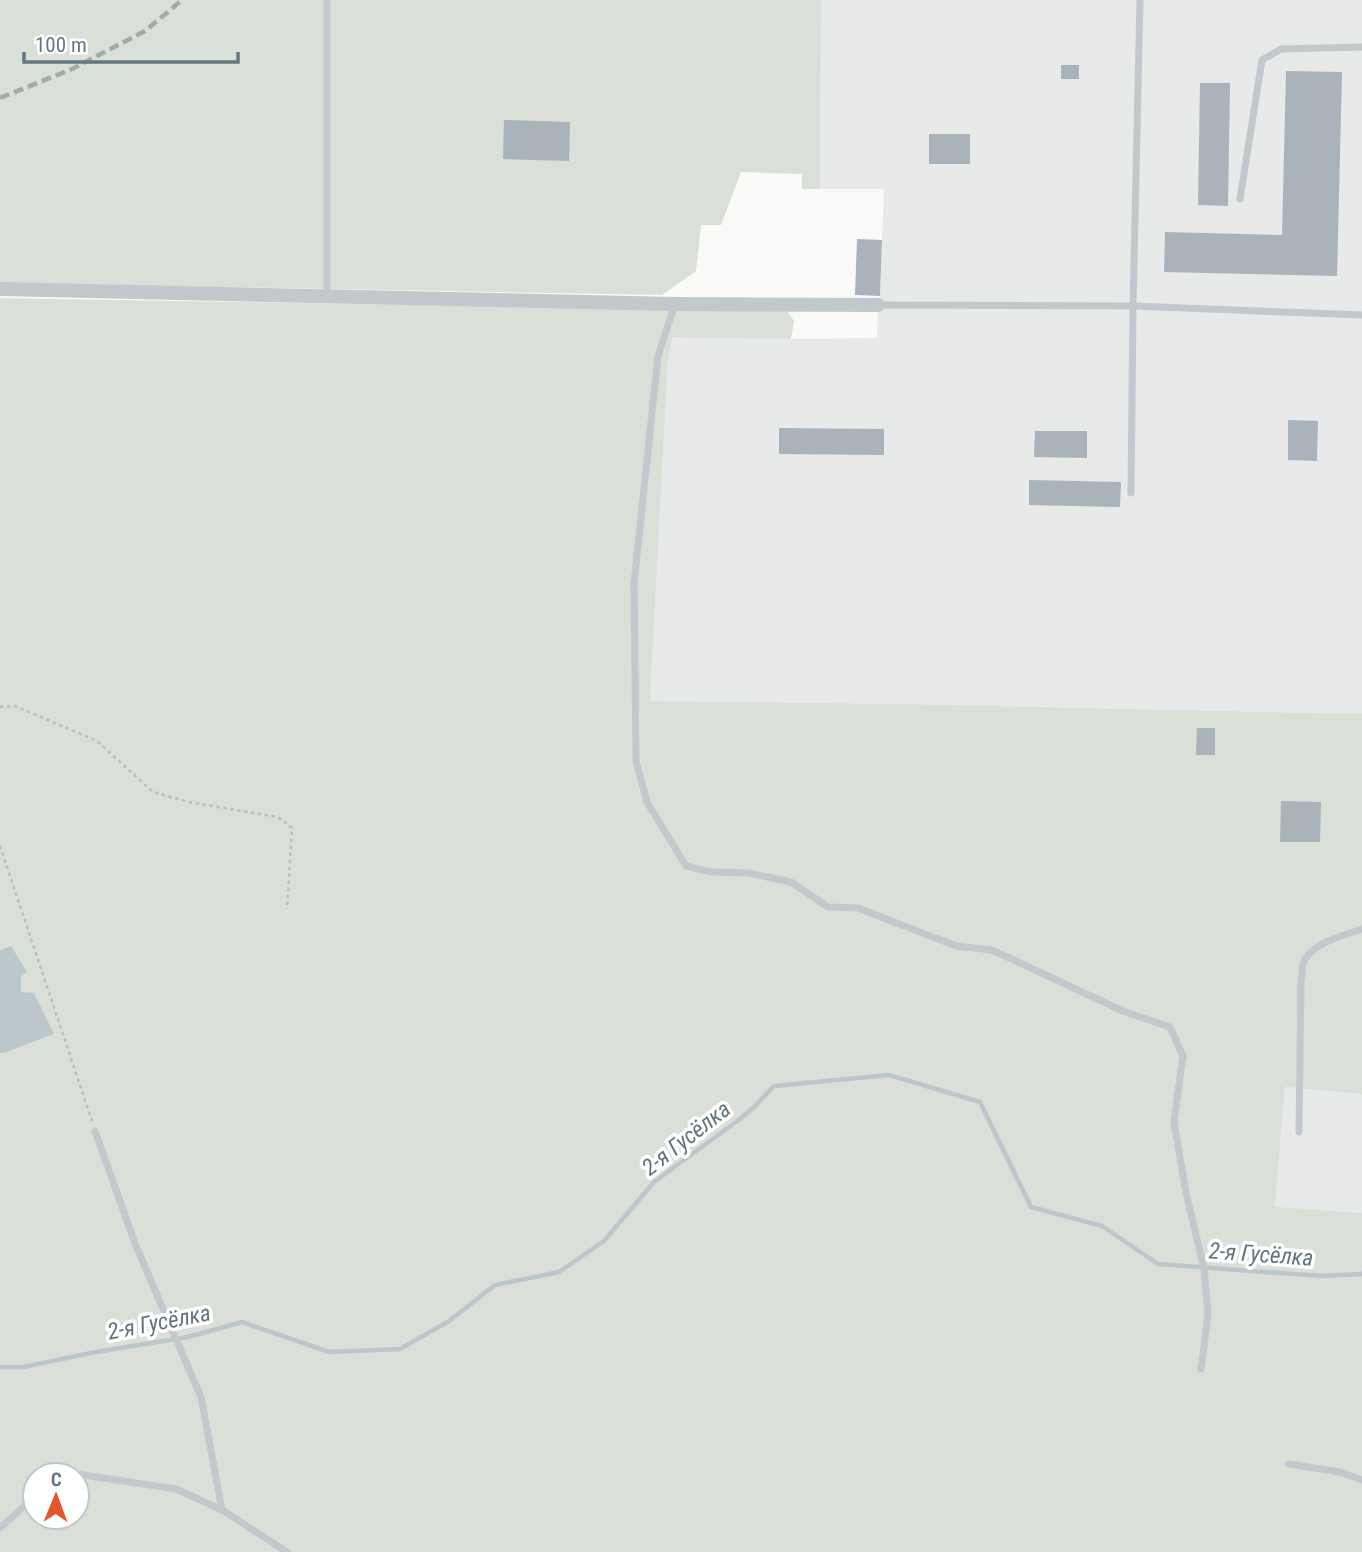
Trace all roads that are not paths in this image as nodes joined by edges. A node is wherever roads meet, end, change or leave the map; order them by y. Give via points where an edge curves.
1 (327, 0) edge
2 (1140, 0) edge
3 (1362, 47) edge
4 (1240, 199) dead end
5 (0, 289) edge
6 (327, 297) junction
7 (675, 304) junction
8 (878, 304) joint
9 (1133, 306) junction
10 (1362, 315) edge
11 (1131, 494) dead end
12 (1362, 929) edge
13 (95, 1131) road end
14 (1299, 1132) dead end
15 (1201, 1369) dead end
16 (1289, 1464) dead end
17 (91, 1476) edge
18 (1362, 1480) edge
19 (21, 1509) edge
20 (222, 1510) junction
21 (0, 1528) edge
22 (287, 1552) edge

1 - 6 lane
2 - 9 lane
3 - 4 lane via 1280,49 1262,60
5 - 6 street
6 - 7 street
7 - 8 street
7 - 15 lane via 658,356 634,584 636,761 647,802 686,866 791,882 828,907 858,908 956,946 992,950 1123,1011 1170,1027 1183,1056 1174,1122 1205,1268 1208,1314
8 - 9 lane
9 - 10 lane
9 - 11 lane
12 - 14 lane via 1334,938 1304,961
13 - 20 lane via 136,1246 201,1396
16 - 18 lane
17 - 20 lane via 176,1489
19 - 21 lane
20 - 22 lane

